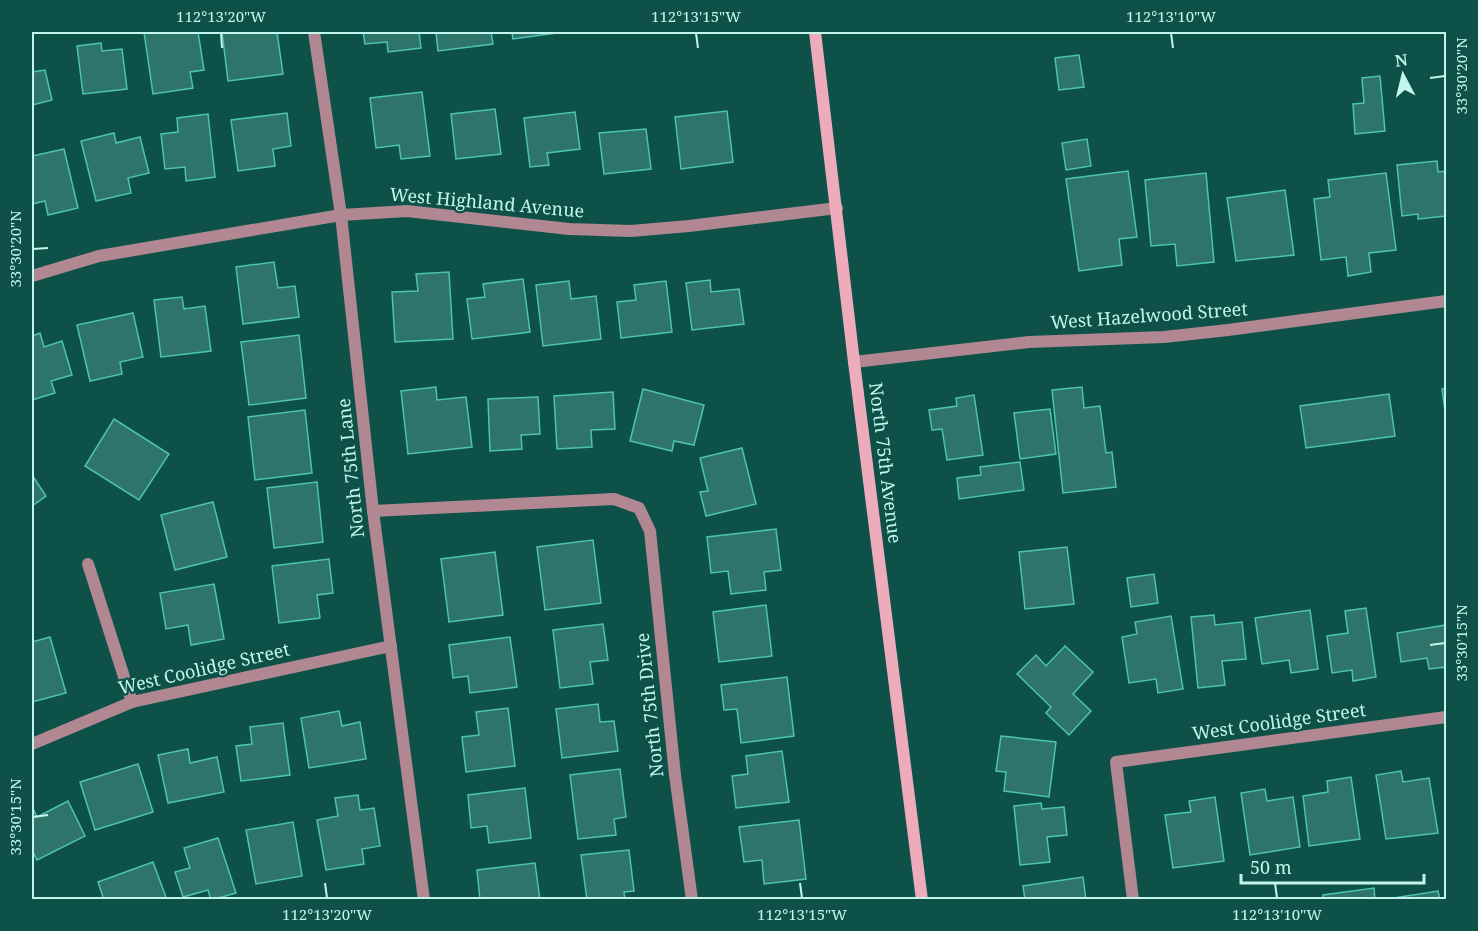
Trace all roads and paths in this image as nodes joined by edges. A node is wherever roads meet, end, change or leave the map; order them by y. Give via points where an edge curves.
1 (314, 32) edge
2 (815, 32) edge
3 (837, 208) junction
4 (341, 215) junction
5 (32, 276) edge
6 (1446, 301) edge
7 (854, 362) junction
8 (373, 511) junction
9 (88, 564) dead end
10 (391, 646) junction
11 (132, 702) junction
12 (1446, 717) edge
13 (32, 744) edge
14 (424, 900) edge
15 (692, 900) edge
16 (922, 900) edge
17 (1133, 900) edge

1 - 4 street, North 75th Lane
2 - 3 main road, North 75th Avenue
3 - 4 street, West Highland Avenue via 631,231 569,229 407,211
3 - 7 main road, North 75th Avenue
4 - 5 street, West Highland Avenue via 99,256
4 - 8 street, North 75th Lane
6 - 7 street, West Hazelwood Street via 1164,337 1029,342
7 - 16 main road, North 75th Avenue
8 - 10 street, North 75th Lane
8 - 15 street, North 75th Drive via 614,499 639,508 650,531
9 - 11 street
10 - 11 street, West Coolidge Street
10 - 14 street, North 75th Lane
11 - 13 street, West Coolidge Street
12 - 17 street, West Coolidge Street via 1116,762

